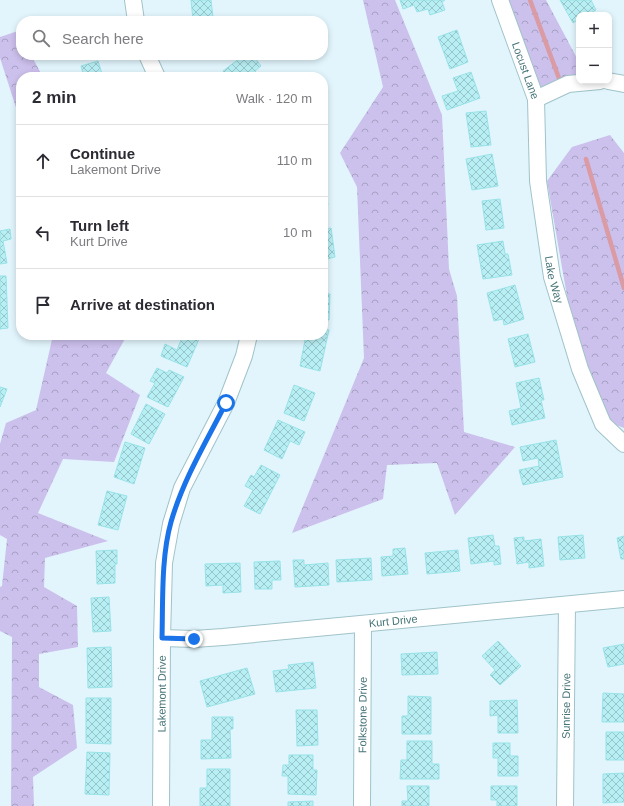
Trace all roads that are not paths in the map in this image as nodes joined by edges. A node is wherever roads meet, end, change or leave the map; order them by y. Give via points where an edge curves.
1 (132, 0) edge
2 (500, 0) edge
3 (135, 16) edge
4 (149, 60) edge
5 (155, 72) edge
6 (612, 82) edge
7 (576, 83) edge
8 (624, 84) edge
9 (536, 99) junction
10 (248, 340) edge
11 (624, 444) edge
12 (624, 599) edge
13 (567, 605) junction
14 (363, 624) junction
15 (162, 638) junction
16 (161, 806) edge
17 (362, 806) edge
18 (564, 806) edge

1 - 3 street
2 - 9 street, Locust Lane
4 - 5 street
6 - 8 street
7 - 9 street, Locust Lane via 568,84
9 - 11 street, Lake Way via 538,181 552,277 580,368 603,424
10 - 15 street, Lakemont Drive via 226,403 182,488 171,524 164,564
12 - 13 street, Kurt Drive
13 - 14 street, Kurt Drive
13 - 18 street, Sunrise Drive
14 - 15 street, Kurt Drive via 194,639
14 - 17 street, Folkstone Drive
15 - 16 street, Lakemont Drive

